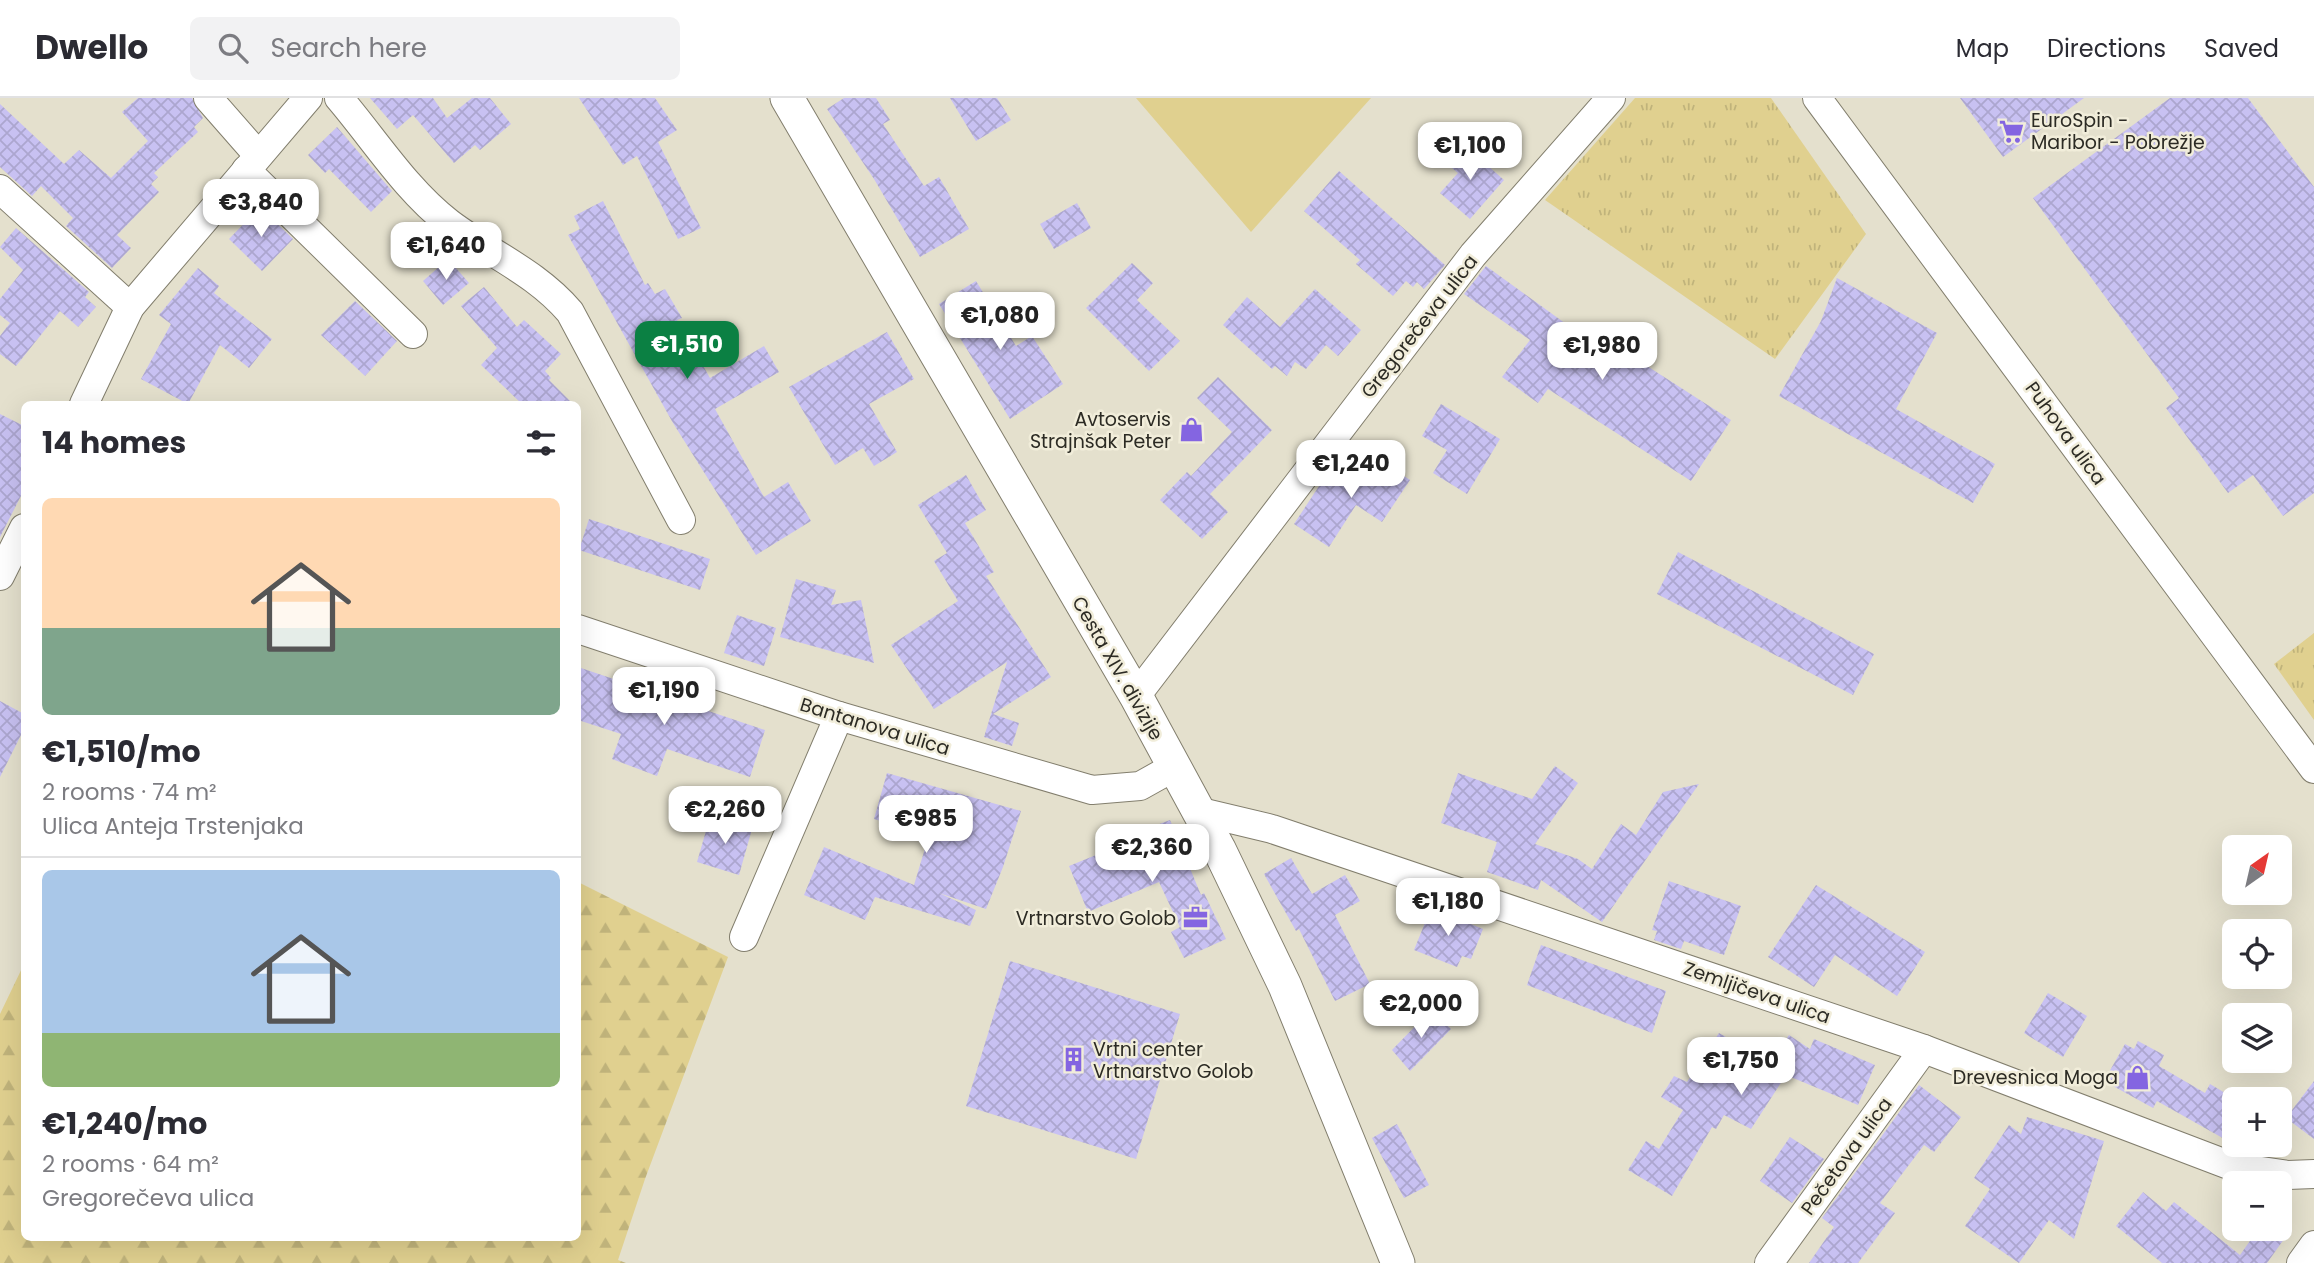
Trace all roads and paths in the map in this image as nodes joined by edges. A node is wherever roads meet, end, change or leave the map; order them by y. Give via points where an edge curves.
1 (208, 98) edge
2 (308, 98) edge
3 (339, 98) edge
4 (787, 98) edge
5 (1611, 98) edge
6 (1816, 98) edge
7 (252, 162) junction
8 (0, 189) edge
9 (130, 307) junction
10 (413, 334) dead end
11 (85, 401) edge
12 (681, 520) dead end
13 (21, 534) edge
14 (0, 576) edge
15 (581, 630) edge
16 (1136, 696) junction
17 (839, 716) junction
18 (1174, 767) junction
19 (2314, 769) edge
20 (1197, 811) junction
21 (744, 937) dead end
22 (1924, 1049) junction
23 (2314, 1174) edge
24 (2314, 1245) edge
25 (1398, 1263) edge
26 (1769, 1263) edge
27 (2301, 1263) edge

1 - 7 street
2 - 7 street
3 - 12 street via 439,214 550,289 570,312
4 - 16 street, Cesta XIV. divizije
5 - 16 street, Gregorečeva ulica via 1473,255
6 - 19 street, Puhova ulica
7 - 9 street
7 - 10 street
8 - 9 street
9 - 11 street
13 - 14 street
15 - 17 street, Bantanova ulica
16 - 18 street, Cesta XIV. divizije
17 - 18 street, Bantanova ulica via 1092,790 1140,786
17 - 21 street
18 - 20 street, Cesta XIV. divizije
20 - 22 street, Zemljičeva ulica via 1272,829
20 - 25 street, Cesta XIV. divizije via 1285,986
22 - 23 street, Zemljičeva ulica via 2234,1167
22 - 26 street, Pečetova ulica
24 - 27 street

